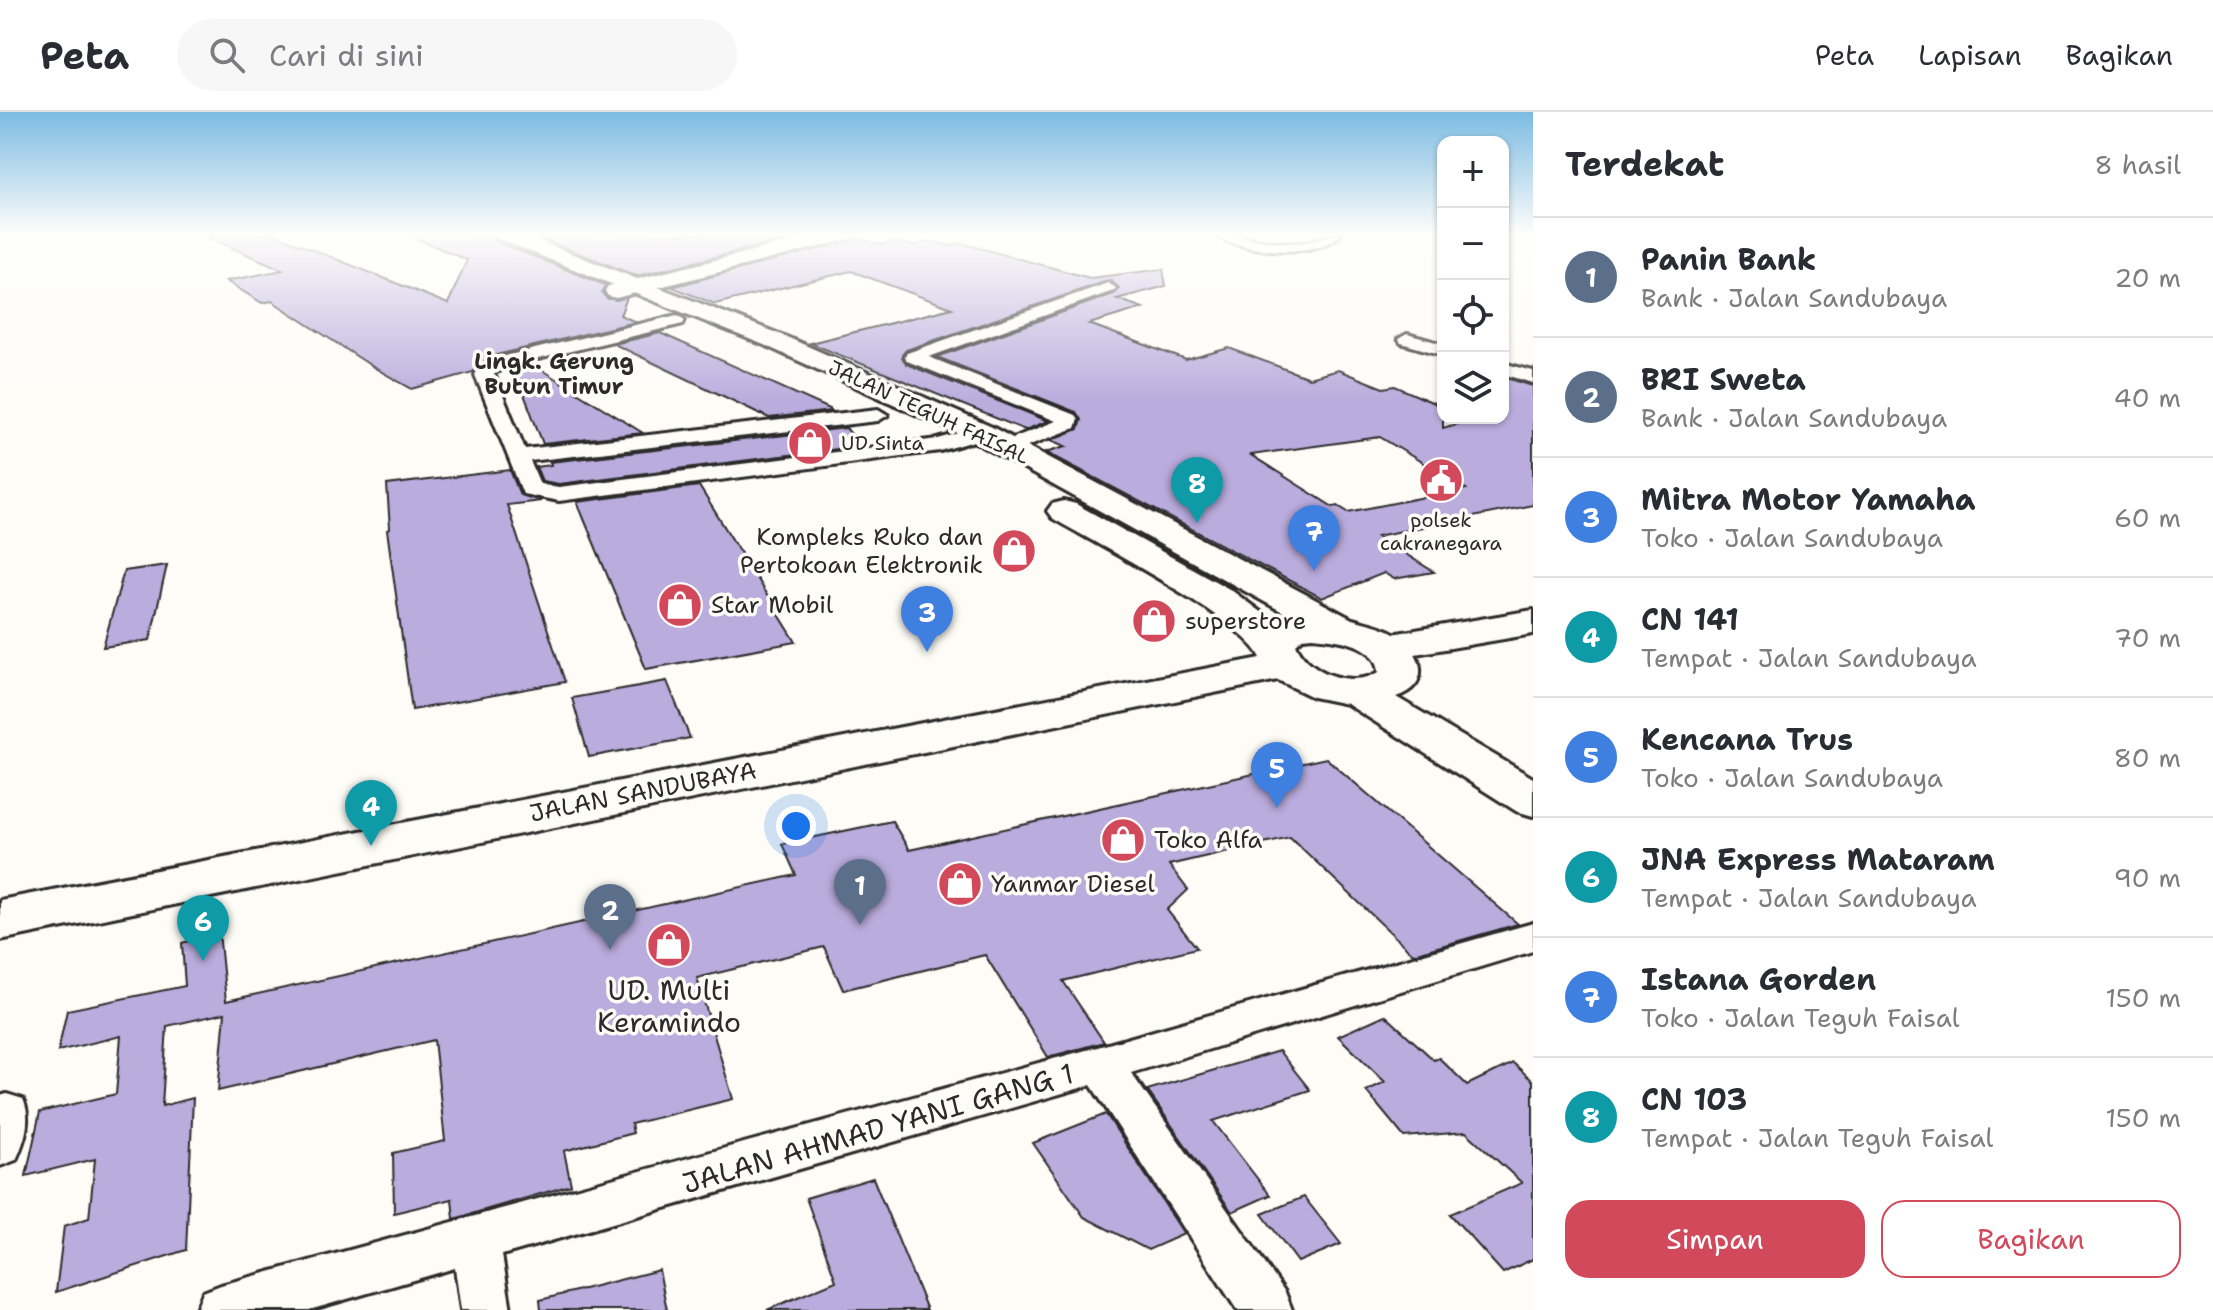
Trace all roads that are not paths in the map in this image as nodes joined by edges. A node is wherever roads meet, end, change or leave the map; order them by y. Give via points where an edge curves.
1 (627, 290) edge
2 (628, 290) edge
3 (1103, 290) edge
4 (677, 320) junction
5 (1407, 339) dead end
6 (1437, 348) edge
7 (833, 365) junction
8 (1509, 370) edge
9 (794, 375) junction
10 (1533, 377) edge
11 (878, 415) junction
12 (981, 433) junction
13 (940, 445) junction
14 (1007, 447) junction
15 (518, 456) junction
16 (973, 462) dead end
17 (1035, 495) dead end
18 (1533, 622) edge
19 (1338, 627) junction
20 (1280, 654) junction
21 (1378, 674) junction
22 (1533, 765) edge
23 (1533, 800) edge
24 (0, 920) edge
25 (1533, 937) edge
26 (1101, 1064) junction
27 (475, 1241) junction
28 (221, 1310) edge
29 (486, 1310) edge
30 (1267, 1310) edge

1 - 4 main road, JALAN TEGUH FAISAL
2 - 7 main road, JALAN TEGUH FAISAL
3 - 14 street via 913,357 1068,419 1060,429
4 - 9 main road, JALAN TEGUH FAISAL
4 - 15 street via 487,369 484,375
5 - 6 street
7 - 9 main road
7 - 12 main road, JALAN TEGUH FAISAL
8 - 10 street
9 - 11 main road, JALAN TEGUH FAISAL
11 - 13 main road, JALAN TEGUH FAISAL
11 - 15 street
12 - 13 street
12 - 14 main road, JALAN TEGUH FAISAL
13 - 15 street via 559,494 529,487
13 - 16 main road, JALAN TEGUH FAISAL
14 - 19 main road, JALAN TEGUH FAISAL
17 - 20 main road, JALAN TEGUH FAISAL via 1217,598
18 - 21 main road
19 - 20 main road, JALAN SANDUBAYA via 1291,628
19 - 21 main road via 1356,632
20 - 21 main road, JALAN TEGUH FAISAL via 1324,686
20 - 24 main road, JALAN SANDUBAYA
21 - 22 main road
21 - 23 main road
25 - 26 street, JALAN AHMAD YANI GANG 1
26 - 27 street, JALAN AHMAD YANI GANG 1
26 - 30 street
27 - 28 street, JALAN AHMAD YANI GANG 1
27 - 29 street

